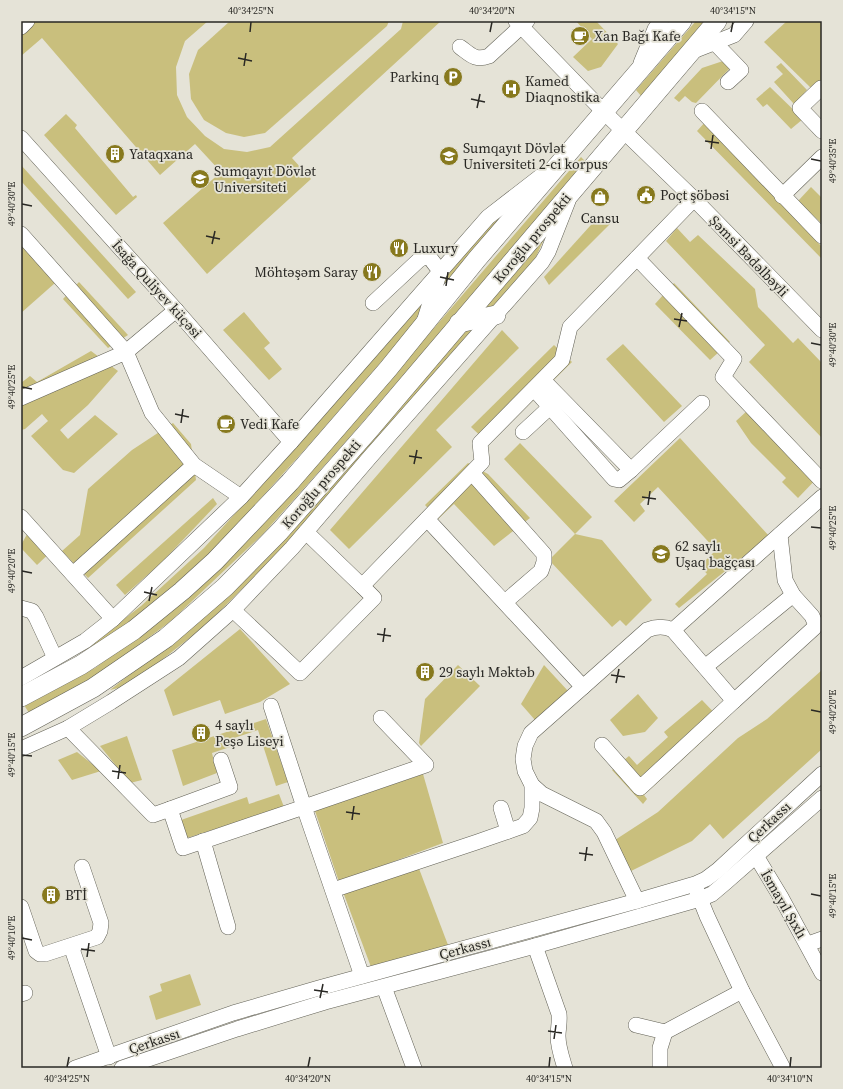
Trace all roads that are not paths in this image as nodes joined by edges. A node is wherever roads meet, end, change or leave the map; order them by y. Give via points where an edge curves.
1 (27, 21) edge
2 (661, 21) edge
3 (682, 21) edge
4 (717, 21) edge
5 (746, 21) edge
6 (522, 23) edge
7 (21, 27) edge
8 (714, 42) junction
9 (460, 46) dead end
10 (693, 51) junction
11 (636, 74) junction
12 (728, 82) dead end
13 (822, 89) edge
14 (702, 111) dead end
15 (604, 112) junction
16 (624, 131) junction
17 (822, 131) edge
18 (21, 138) edge
19 (822, 156) edge
20 (561, 160) junction
21 (574, 188) junction
22 (782, 196) junction
23 (694, 199) junction
24 (21, 234) edge
25 (822, 236) edge
26 (637, 258) junction
27 (440, 271) junction
28 (373, 303) dead end
29 (176, 310) junction
30 (496, 315) junction
31 (459, 323) junction
32 (422, 326) junction
33 (822, 330) edge
34 (126, 352) junction
35 (539, 384) junction
36 (21, 398) edge
37 (702, 403) dead end
38 (550, 407) junction
39 (523, 432) dead end
40 (291, 442) junction
41 (194, 464) junction
42 (631, 470) junction
43 (472, 473) junction
44 (822, 481) edge
45 (241, 497) junction
46 (822, 497) edge
47 (21, 517) edge
48 (427, 519) junction
49 (306, 532) junction
50 (780, 535) junction
51 (73, 574) junction
52 (362, 586) junction
53 (793, 595) junction
54 (505, 602) junction
55 (21, 608) edge
56 (233, 610) junction
57 (113, 619) junction
58 (673, 630) junction
59 (55, 658) junction
60 (705, 667) junction
61 (21, 678) edge
62 (583, 687) junction
63 (21, 697) edge
64 (734, 700) junction
65 (270, 706) dead end
66 (381, 718) dead end
67 (21, 727) edge
68 (68, 728) junction
69 (602, 744) dead end
70 (21, 749) edge
71 (221, 760) dead end
72 (822, 774) edge
73 (532, 785) junction
74 (822, 798) edge
75 (304, 807) junction
76 (501, 808) dead end
77 (170, 809) junction
78 (508, 831) junction
79 (203, 841) junction
80 (756, 856) junction
81 (82, 868) dead end
82 (695, 884) junction
83 (333, 890) junction
84 (700, 899) junction
85 (637, 901) junction
86 (21, 907) edge
87 (228, 928) dead end
88 (822, 939) edge
89 (808, 944) junction
90 (71, 946) junction
91 (535, 946) junction
92 (822, 973) edge
93 (362, 976) junction
94 (384, 987) junction
95 (742, 991) junction
96 (636, 1025) dead end
97 (665, 1032) junction
98 (108, 1057) junction
99 (75, 1068) edge
100 (122, 1068) edge
101 (414, 1068) edge
102 (565, 1068) edge
103 (660, 1068) edge
104 (783, 1068) edge

1 - 7 street
2 - 11 street
3 - 11 main road
4 - 10 main road
5 - 8 street via 734,35
6 - 9 street via 489,56 475,58
6 - 15 street, Şəmsi Bədəlbəyli
8 - 10 street
8 - 12 street via 741,70
10 - 16 main road, Koroğlu prospekti
11 - 15 main road, Koroğlu prospekti
13 - 17 street via 800,108
14 - 22 street
15 - 16 street, Şəmsi Bədəlbəyli
15 - 20 main road, Koroğlu prospekti
16 - 21 main road, Koroğlu prospekti
16 - 23 street, Şəmsi Bədəlbəyli
18 - 29 street, İsağa Quliyev küçəsi
19 - 22 street
20 - 27 street via 488,217
20 - 32 main road, Koroğlu prospekti
21 - 30 street via 542,262
21 - 31 main road, Koroğlu prospekti
22 - 25 street
23 - 26 street
23 - 33 street, Şəmsi Bədəlbəyli
24 - 34 street
26 - 35 street via 570,327 562,360
26 - 44 street via 734,359 723,377
27 - 28 street via 430,258 424,257
27 - 32 street
27 - 40 street
29 - 34 street
29 - 40 street, İsağa Quliyev küçəsi
30 - 31 main road
30 - 49 street
31 - 67 main road, Koroğlu prospekti via 280,531 225,587 166,638 93,688
32 - 63 main road, Koroğlu prospekti via 290,482 182,591 134,630 81,665
34 - 36 street
34 - 41 street via 152,413
35 - 38 street
35 - 42 street
35 - 43 street via 480,443 482,462
37 - 42 street
38 - 39 street
38 - 42 street via 614,480 619,480
40 - 45 street
41 - 45 street
41 - 51 street
43 - 48 street
43 - 54 street via 544,554 542,570
45 - 57 street
46 - 50 street
47 - 51 street
48 - 52 street
48 - 54 street
49 - 52 street
49 - 56 street
50 - 53 street via 785,580
50 - 58 street
51 - 57 street
52 - 56 street via 374,598 300,673
53 - 60 street
53 - 64 street via 812,616 814,628
54 - 62 street
55 - 59 street via 32,611
56 - 68 street via 179,658
57 - 59 street via 85,641
58 - 60 street
58 - 62 street via 655,627 647,630
59 - 61 street
60 - 64 street
62 - 73 street via 531,733 522,759
64 - 69 street via 640,788
65 - 75 street
66 - 75 street via 426,765
68 - 70 street
68 - 77 street via 153,815
71 - 77 street via 230,787
72 - 82 street, Çerkassı via 718,870
73 - 78 street via 530,818 522,826
73 - 85 street via 542,794 596,821 604,832
74 - 80 street, Çerkassı
75 - 79 street
75 - 83 street
76 - 78 street
77 - 79 street via 183,848
78 - 83 street
79 - 87 street
80 - 84 street, Çerkassı via 712,894
80 - 89 street, İsmayıl Şıxlı
81 - 90 street via 101,923 100,931 96,937
82 - 84 street
82 - 85 street, Çerkassı
83 - 93 street
84 - 91 street, Çerkassı
84 - 95 street
85 - 93 street, Çerkassı
86 - 90 street via 36,951 45,954
88 - 89 street
89 - 92 street, İsmayıl Şıxlı
90 - 98 street
91 - 94 street, Çerkassı
91 - 102 street via 559,1014 559,1048
93 - 98 street, Çerkassı via 233,1013
94 - 100 street, Çerkassı via 237,1029
94 - 101 street
95 - 97 street
95 - 104 street
96 - 97 street
97 - 103 street via 660,1048
98 - 99 street, Çerkassı

